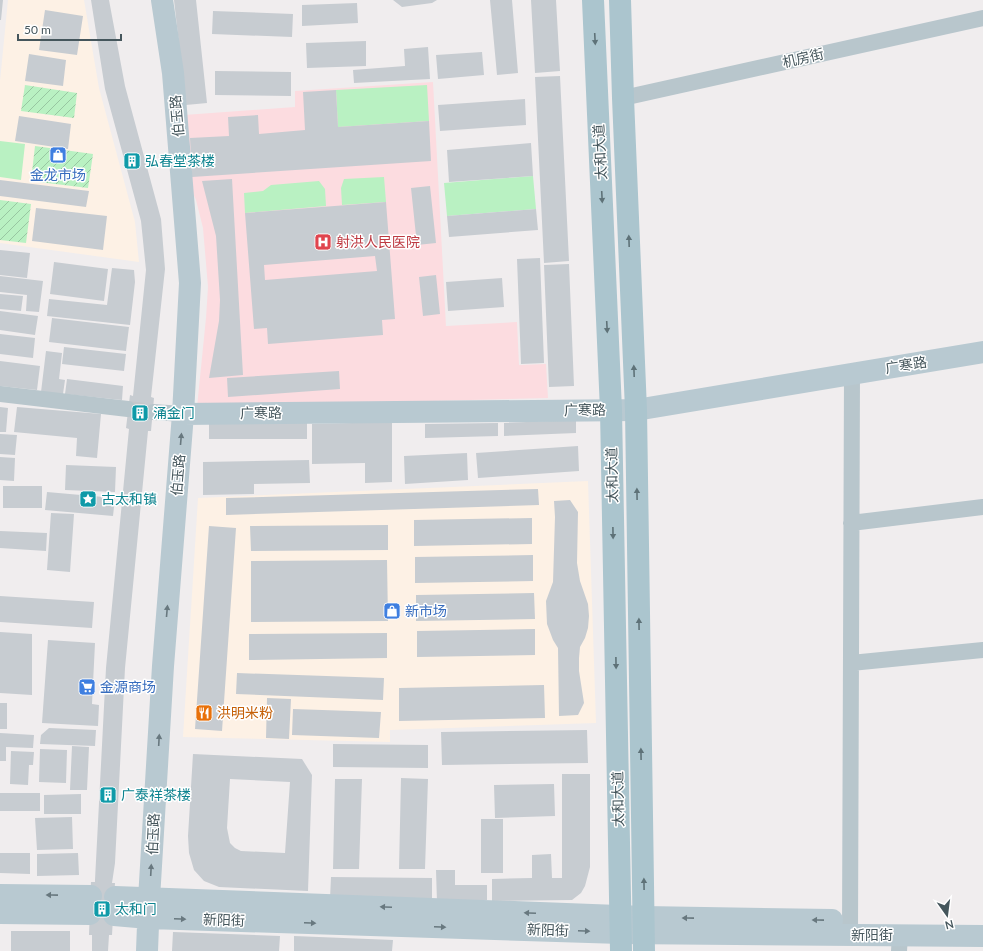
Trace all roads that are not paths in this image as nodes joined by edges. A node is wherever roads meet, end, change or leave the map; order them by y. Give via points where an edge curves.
1 (162, 0) edge
2 (593, 0) edge
3 (620, 0) edge
4 (983, 18) edge
5 (623, 98) junction
6 (983, 352) edge
7 (852, 374) junction
8 (0, 394) edge
9 (128, 409) tunnel mouth
10 (611, 410) junction
11 (636, 410) junction
12 (153, 412) tunnel mouth
13 (183, 414) junction
14 (983, 507) edge
15 (851, 523) junction
16 (983, 650) edge
17 (850, 663) junction
18 (0, 895) edge
19 (114, 906) dead end
20 (149, 908) junction
21 (0, 913) edge
22 (983, 921) edge
23 (850, 928) junction
24 (621, 933) edge
25 (644, 934) edge
26 (983, 936) edge
27 (900, 943) edge
28 (147, 951) edge

1 - 13 main road, 伯玉路 via 173,73 190,272
2 -> 10 main road, 太和大道
3 - 5 main road, 太和大道
4 - 5 street, 机房街
11 -> 5 main road, 太和大道
6 - 7 main road, 广寒路
7 - 11 main road, 广寒路
7 - 15 street
8 - 9 street
10 - 11 main road, 广寒路
10 - 13 main road, 广寒路
10 -> 24 main road, 太和大道
25 -> 11 main road, 太和大道
12 - 13 street
20 -> 13 main road, 伯玉路 via 164,654
14 - 15 street
15 - 17 street
16 - 17 street
17 - 23 street
21 -> 18 main road via 90,905
19 - 20 main road, 新阳街
20 - 24 main road, 新阳街
20 - 28 main road, 伯玉路
22 - 23 main road, 新阳街
23 - 25 main road, 新阳街
23 - 27 main road, 新阳街
24 - 25 main road, 新阳街
26 - 27 main road, 新阳街

